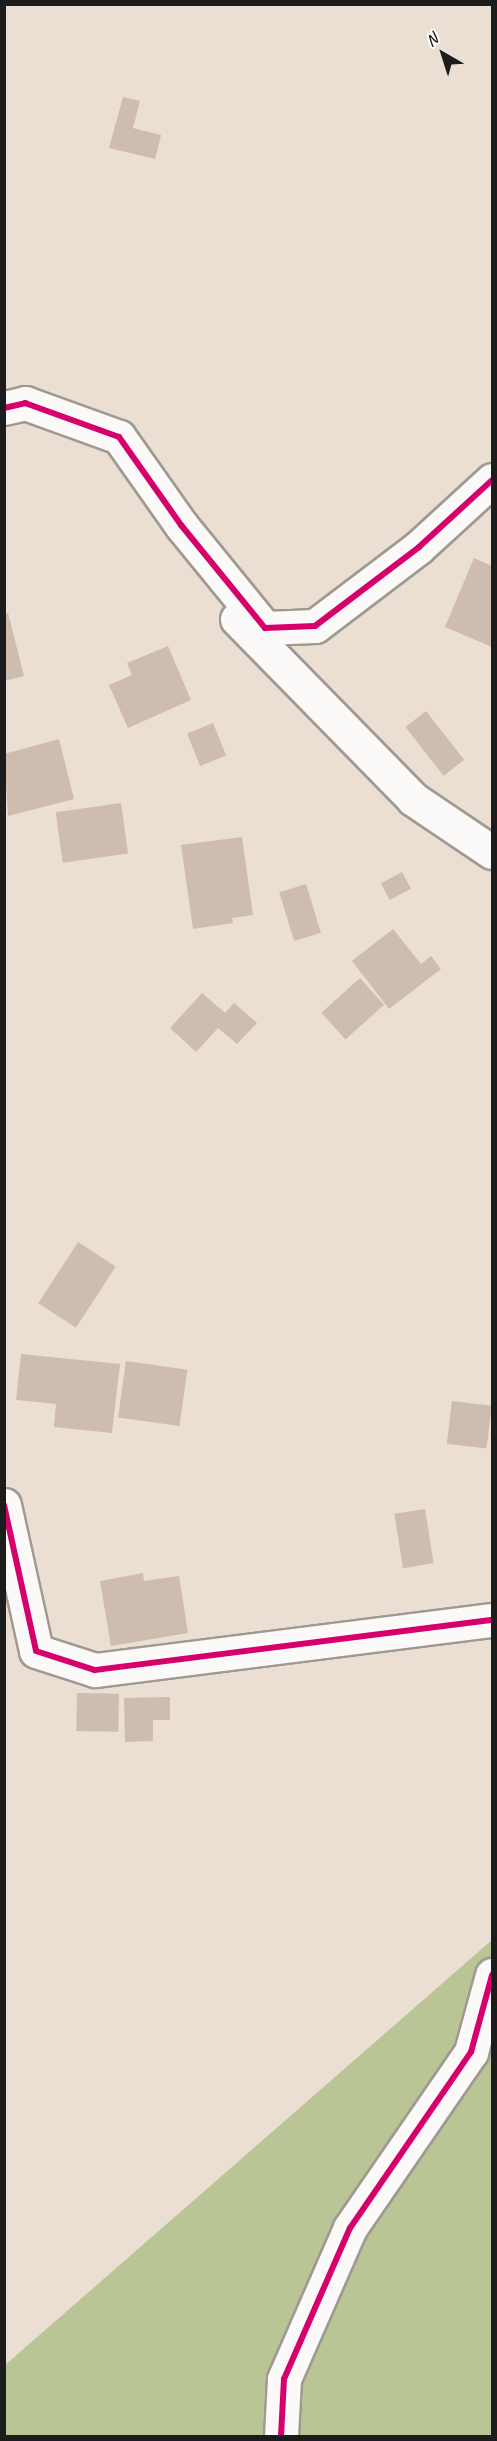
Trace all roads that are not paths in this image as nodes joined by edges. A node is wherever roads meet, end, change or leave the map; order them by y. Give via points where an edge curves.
1 (4, 408) edge
2 (492, 480) edge
3 (181, 525) junction
4 (492, 852) edge
5 (4, 1505) edge
6 (492, 1620) edge
7 (492, 1975) edge
8 (280, 2436) edge

1 - 3 street via 25,403 119,437
2 - 3 street via 419,547 315,626 265,628
3 - 4 street via 244,629 413,799
5 - 6 street via 36,1651 95,1670
7 - 8 street via 471,2052 350,2228 284,2379

